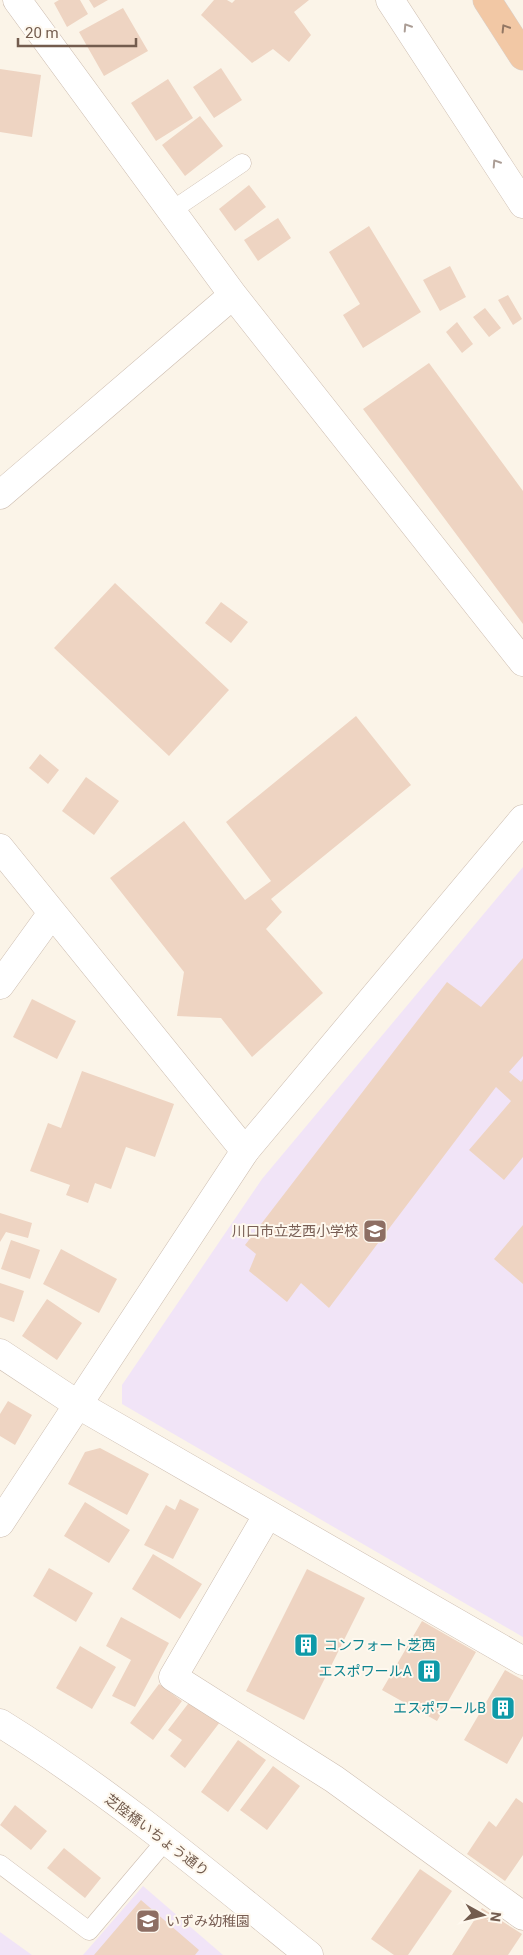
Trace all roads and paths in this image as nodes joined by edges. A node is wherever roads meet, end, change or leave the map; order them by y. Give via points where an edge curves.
1 (17, 0) edge
2 (390, 0) edge
3 (487, 0) edge
4 (523, 56) edge
5 (242, 163) dead end
6 (523, 204) edge
7 (171, 211) junction
8 (233, 295) junction
9 (0, 495) edge
10 (523, 662) edge
11 (523, 818) edge
12 (0, 848) edge
13 (52, 913) junction
14 (0, 985) edge
15 (245, 1152) junction
16 (0, 1353) edge
17 (77, 1404) junction
18 (268, 1514) junction
19 (0, 1523) edge
20 (523, 1661) edge
21 (0, 1724) edge
22 (166, 1840) junction
23 (0, 1864) edge
24 (523, 1916) edge
25 (309, 1955) edge

1 - 7 street
6 -> 2 street
4 -> 3 highway
5 - 7 lane
7 - 8 street
8 - 9 street
8 - 10 street
11 - 15 street
12 - 13 street
13 - 14 street
13 - 15 street
15 - 17 street
16 - 17 street
17 - 18 street
17 - 19 street
18 - 20 street
18 - 24 street via 173,1677 334,1780
21 - 22 street, 芝陸橋いちょう通り
22 - 23 lane via 89,1931
22 - 25 street, 芝陸橋いちょう通り

